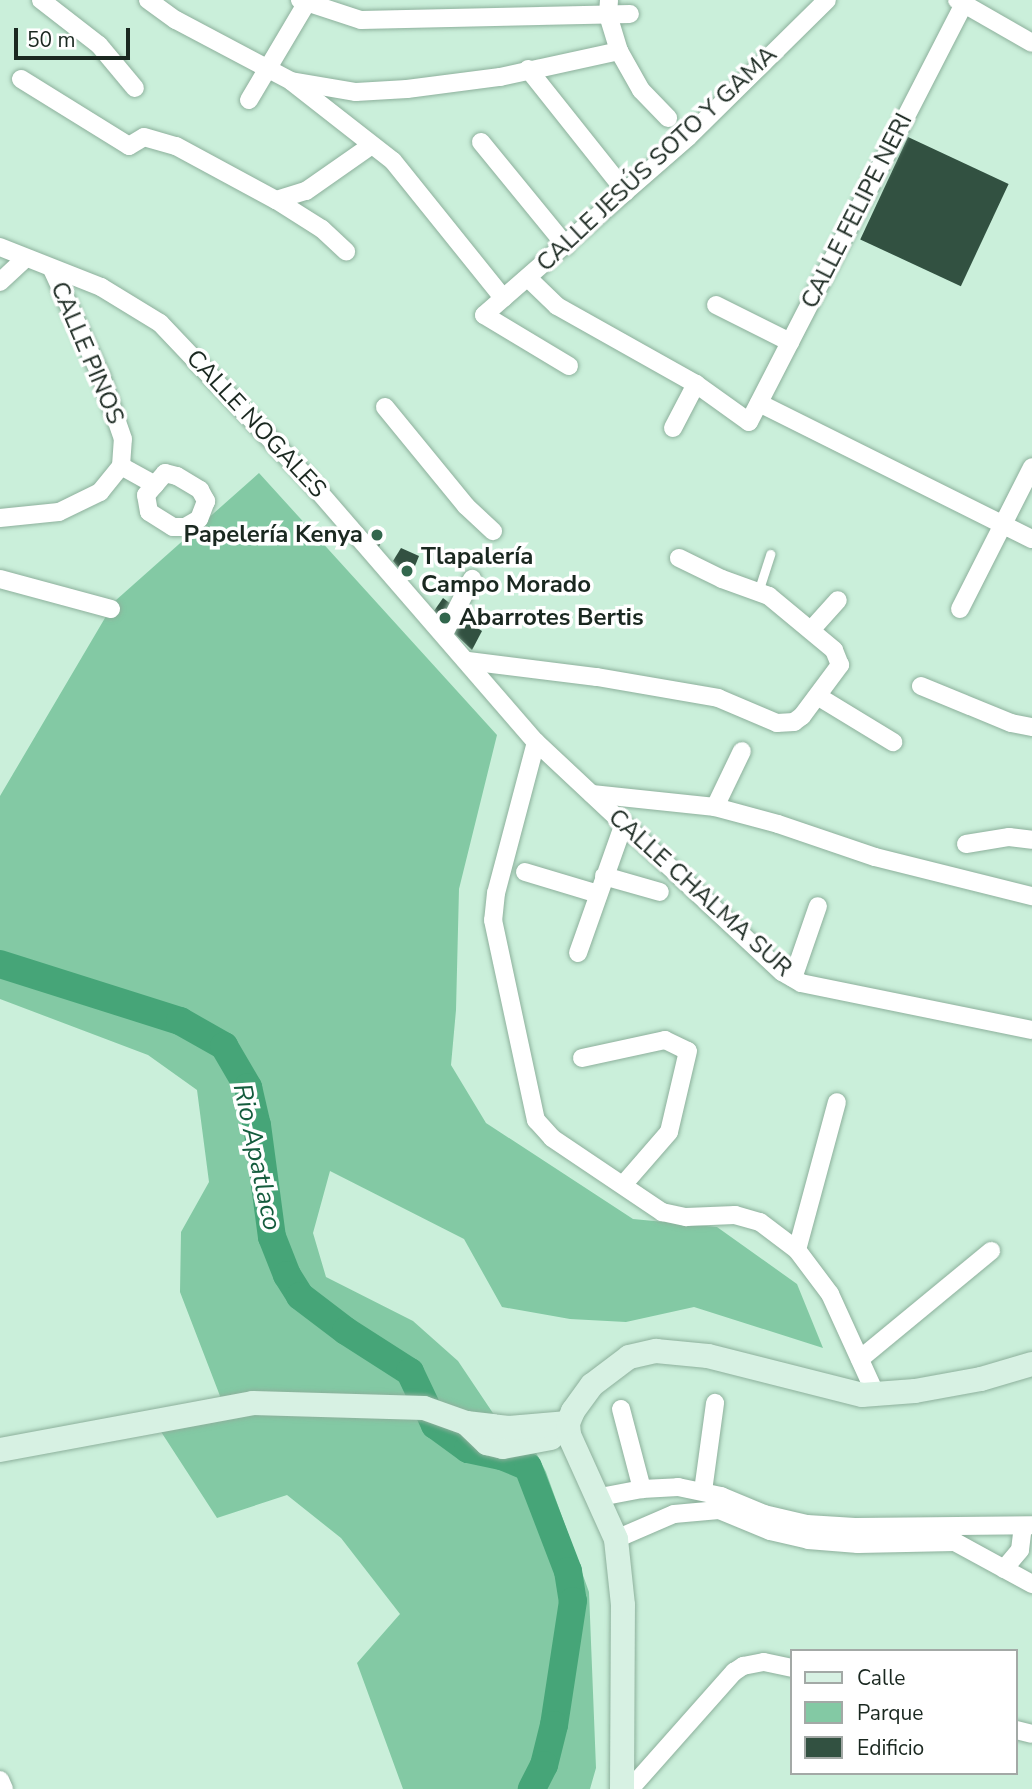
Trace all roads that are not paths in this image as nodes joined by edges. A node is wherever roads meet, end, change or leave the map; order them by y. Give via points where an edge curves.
1 (41, 0) edge
2 (148, 0) edge
3 (827, 0) edge
4 (962, 1) edge
5 (303, 2) edge
6 (608, 7) edge
7 (630, 14) dead end
8 (1032, 43) edge
9 (619, 51) junction
10 (269, 69) junction
11 (528, 69) junction
12 (22, 79) dead end
13 (291, 82) junction
14 (135, 88) dead end
15 (249, 100) dead end
16 (668, 118) dead end
17 (481, 142) dead end
18 (372, 145) junction
19 (626, 192) junction
20 (276, 200) junction
21 (566, 246) junction
22 (0, 247) edge
23 (346, 251) dead end
24 (26, 258) junction
25 (52, 269) junction
26 (528, 278) junction
27 (0, 282) edge
28 (503, 298) junction
29 (716, 305) dead end
30 (790, 342) junction
31 (569, 366) dead end
32 (696, 384) junction
33 (759, 403) junction
34 (385, 407) dead end
35 (673, 428) dead end
36 (121, 466) junction
37 (1032, 467) edge
38 (155, 485) dead end
39 (0, 518) edge
40 (1004, 524) junction
41 (493, 531) dead end
42 (1032, 539) edge
43 (771, 554) dead end
44 (679, 558) dead end
45 (0, 579) edge
46 (472, 579) dead end
47 (763, 594) junction
48 (838, 600) dead end
49 (111, 609) dead end
50 (960, 609) dead end
51 (811, 631) junction
52 (444, 634) junction
53 (468, 661) junction
54 (921, 686) dead end
55 (819, 697) junction
56 (1032, 727) edge
57 (536, 742) junction
58 (893, 742) dead end
59 (742, 751) dead end
60 (592, 794) junction
61 (715, 807) junction
62 (623, 826) junction
63 (1032, 840) edge
64 (965, 844) dead end
65 (525, 872) dead end
66 (604, 876) junction
67 (660, 892) dead end
68 (598, 894) junction
69 (1032, 896) edge
70 (818, 906) dead end
71 (578, 953) dead end
72 (793, 978) junction
73 (1032, 1030) edge
74 (582, 1058) dead end
75 (837, 1102) dead end
76 (623, 1185) junction
77 (797, 1250) junction
78 (992, 1251) dead end
79 (860, 1359) junction
80 (1032, 1364) edge
81 (876, 1395) junction
82 (715, 1403) dead end
83 (621, 1409) dead end
84 (568, 1429) junction
85 (0, 1450) edge
86 (663, 1487) junction
87 (642, 1489) junction
88 (703, 1491) junction
89 (595, 1498) junction
90 (665, 1517) junction
91 (1027, 1525) edge
92 (616, 1539) junction
93 (1004, 1569) junction
94 (1032, 1584) edge
95 (790, 1668) edge
96 (0, 1780) edge
97 (4, 1789) edge
98 (622, 1789) edge
99 (630, 1789) edge

1 - 14 street via 99,45
2 - 10 street via 176,20
3 - 19 street, CALLE JESÚS SOTO Y GAMA
4 - 8 street
4 - 30 street, CALLE FELIPE NERI
5 - 6 street via 360,20
5 - 10 street
6 - 7 street
6 - 9 street
9 - 11 street
9 - 16 street via 641,90
10 - 13 street
10 - 15 street
11 - 13 street via 500,77 382,91 356,92
11 - 19 street
12 - 20 street via 129,146 144,137 176,146
13 - 18 street
17 - 21 street
18 - 20 street via 306,191
18 - 28 street via 393,161
19 - 21 street, CALLE JESÚS SOTO Y GAMA
20 - 23 street via 322,229
21 - 26 street, CALLE JESÚS SOTO Y GAMA
22 - 24 street, CALLE NOGALES
24 - 25 street, CALLE NOGALES
24 - 27 street
25 - 36 street, CALLE PINOS via 102,376 123,439
25 - 52 street, CALLE NOGALES via 101,287 168,330
26 - 28 street, CALLE JESÚS SOTO Y GAMA
26 - 32 street via 557,306
28 - 31 street, CALLE JESÚS SOTO Y GAMA via 484,315
29 - 30 street
30 - 33 street, CALLE FELIPE NERI
32 - 33 street, CALLE FELIPE NERI via 749,422
32 - 35 street
33 - 40 street
34 - 41 street via 466,506
36 - 38 street
36 - 39 street via 100,492 59,512
37 - 40 street
40 - 42 street
40 - 50 street
43 - 47 lane
44 - 47 street
45 - 49 street
46 - 52 street
47 - 51 street
48 - 51 street
51 - 55 street via 834,650 840,665
52 - 53 street, CALLE NOGALES
53 - 55 street via 718,698 777,723 794,722
53 - 57 street, CALLE CHALMA SUR
54 - 56 street via 1011,723
55 - 58 street
57 - 60 street, CALLE CHALMA SUR
57 - 76 street via 493,920 536,1120 552,1138
59 - 61 street
60 - 61 street
60 - 62 street, CALLE CHALMA SUR
61 - 69 street via 876,857
62 - 66 street
62 - 72 street, CALLE CHALMA SUR
63 - 64 street via 1009,837
65 - 68 street
66 - 67 street
66 - 68 street
68 - 71 street
70 - 72 street
72 - 73 street, CALLE CHALMA SUR via 801,984
74 - 76 street via 665,1040 688,1051 669,1132
75 - 77 street
76 - 77 street via 662,1212 686,1217 735,1215 760,1222
77 - 79 street via 830,1294
78 - 79 street
79 - 81 street
80 - 81 main road via 981,1379
81 - 84 main road via 851,1394 708,1356 656,1351 629,1357 604,1373 581,1399
82 - 88 street
83 - 87 street
84 - 85 main road via 503,1447 487,1443 466,1423 424,1408 253,1404
84 - 89 main road
86 - 87 street
86 - 88 street
86 - 90 street
87 - 89 street
88 - 91 street via 807,1524
89 - 92 main road
90 - 92 street
90 - 93 street via 719,1510 770,1531 808,1540 955,1542
91 - 93 street via 1020,1550
92 - 98 main road via 623,1605
93 - 94 street
95 - 99 street via 764,1662 734,1672
96 - 97 street

